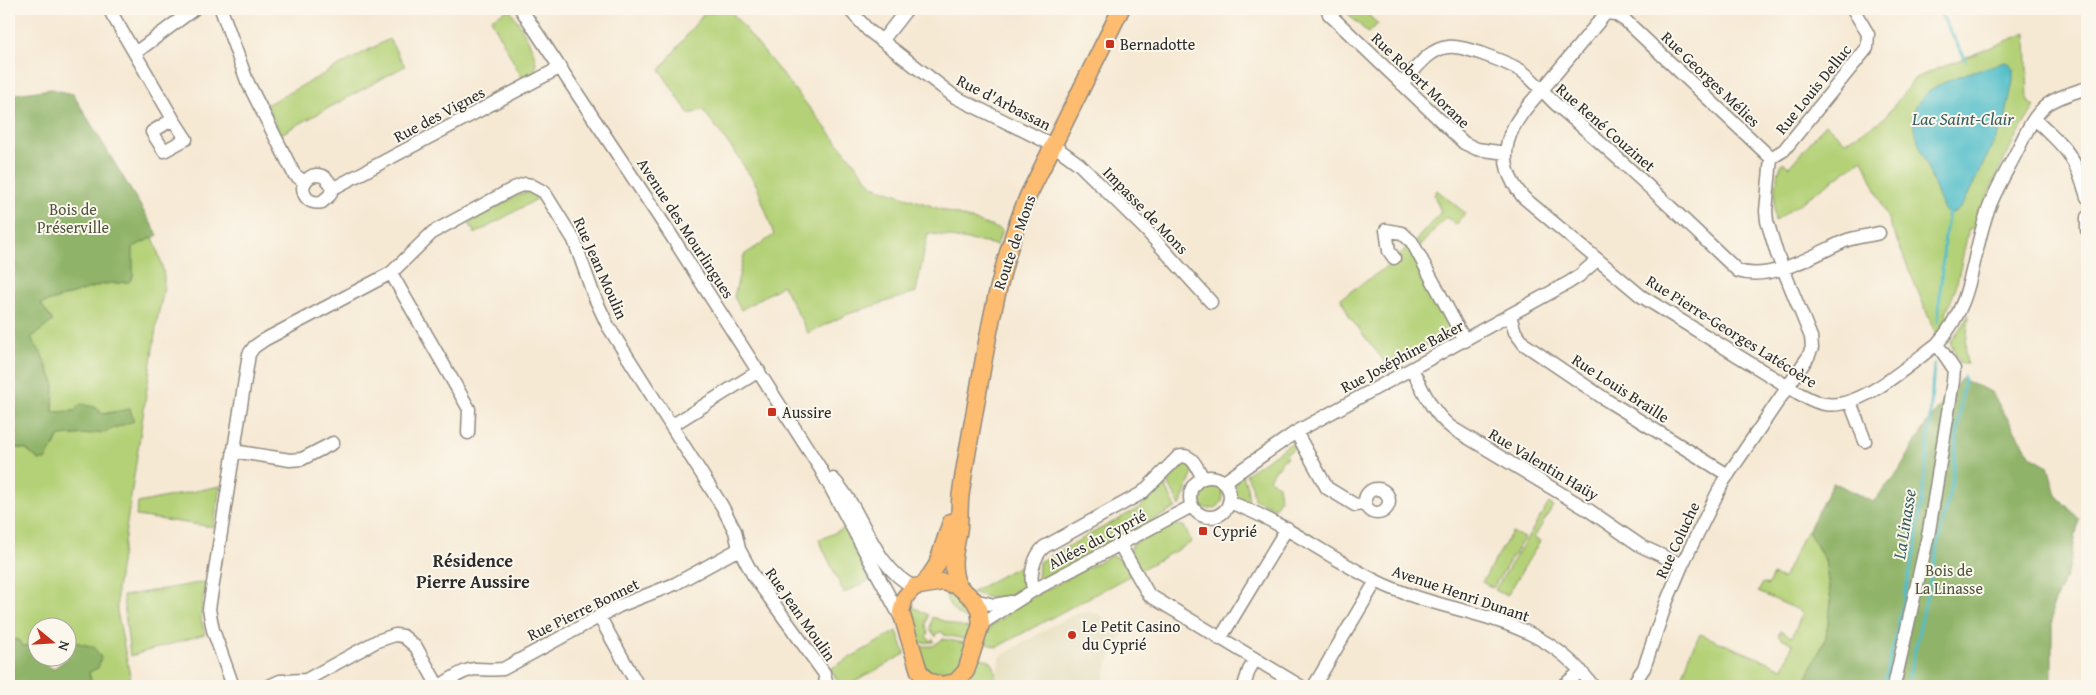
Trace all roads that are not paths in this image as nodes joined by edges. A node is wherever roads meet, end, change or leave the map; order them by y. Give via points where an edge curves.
1 (109, 9) edge
2 (194, 9) edge
3 (221, 9) edge
4 (521, 9) edge
5 (849, 9) edge
6 (907, 9) edge
7 (1121, 9) edge
8 (1328, 9) edge
9 (1853, 9) edge
10 (1605, 11) edge
11 (882, 41) junction
12 (135, 53) junction
13 (560, 67) junction
14 (1402, 84) junction
15 (2087, 88) edge
16 (1541, 91) junction
17 (173, 119) dead end
18 (2035, 119) junction
19 (1053, 145) junction
20 (1506, 153) junction
21 (1771, 158) junction
22 (304, 182) junction
23 (332, 189) junction
24 (2087, 197) edge
25 (2087, 216) edge
26 (2087, 230) edge
27 (1879, 233) dead end
28 (1394, 258) dead end
29 (1596, 260) junction
30 (1782, 268) junction
31 (390, 273) junction
32 (1211, 302) dead end
33 (1510, 316) junction
34 (1464, 341) junction
35 (1937, 344) junction
36 (1412, 368) junction
37 (759, 372) junction
38 (1787, 386) junction
39 (1850, 402) junction
40 (671, 426) junction
41 (1296, 432) junction
42 (468, 433) dead end
43 (1865, 441) dead end
44 (333, 443) dead end
45 (234, 451) junction
46 (820, 468) junction
47 (1728, 475) junction
48 (1203, 478) junction
49 (1224, 482) junction
50 (961, 494) junction
51 (1229, 502) junction
52 (1365, 504) dead end
53 (1192, 506) junction
54 (1287, 528) junction
55 (1120, 545) junction
56 (739, 549) junction
57 (1682, 565) junction
58 (1376, 581) junction
59 (920, 585) junction
60 (958, 586) junction
61 (1034, 590) junction
62 (974, 600) junction
63 (1016, 601) junction
64 (600, 616) junction
65 (901, 618) junction
66 (982, 624) junction
67 (1220, 639) junction
68 (1255, 660) junction
69 (1580, 671) junction
70 (929, 684) edge
71 (955, 684) edge
72 (233, 686) edge
73 (269, 686) edge
74 (438, 686) edge
75 (638, 686) edge
76 (827, 686) edge
77 (1244, 686) edge
78 (1300, 686) edge
79 (1314, 686) edge
80 (1563, 686) edge
81 (1593, 686) edge
82 (1632, 686) edge
83 (1894, 686) edge

1 - 12 street
2 - 12 street
3 - 22 street, Rue des Vignes via 255,100 294,174
4 - 13 street, Avenue des Mourlingues
5 - 11 street, Rue d'Arbassan
6 - 11 street
7 - 19 main road, Route de Mons
8 - 14 street, Rue Robert Morane via 1329,14
9 - 21 street, Rue Louis Delluc via 1868,34 1867,48 1784,150
10 - 16 street, Rue Pierre-Georges Latécoère
10 - 21 street, Rue Georges Mélies via 1626,21
11 - 19 street, Rue d'Arbassan via 954,98
12 - 17 street
13 - 23 street, Rue des Vignes
13 - 37 street, Avenue des Mourlingues
14 - 16 street, Rue René Couzinet via 1435,50 1456,46 1521,70
14 - 20 street, Rue Robert Morane via 1464,143
15 - 18 street, Rue Pierre-Georges Latécoère via 2050,102
16 - 20 street, Rue Pierre-Georges Latécoère via 1514,128
16 - 30 street, Rue René Couzinet via 1621,160 1738,271 1748,274
18 - 24 street via 2069,152 2078,167
18 - 35 street, Rue Pierre-Georges Latécoère via 1988,211 1959,315
19 - 32 street, Impasse de Mons via 1107,190
19 - 50 main road, Route de Mons via 1018,220 1001,273
20 - 29 street, Rue Pierre-Georges Latécoère via 1508,176 1523,197
21 - 30 street via 1767,216
22 - 23 street via 314,174 320,175 326,178
22 - 23 street, Rue des Vignes via 303,194 311,202 327,200
25 - 26 street
27 - 30 street, Rue René Couzinet via 1846,241
28 - 34 street via 1386,230 1402,233 1412,242
29 - 33 street, Rue Joséphine Baker via 1579,276
29 - 38 street, Rue Pierre-Georges Latécoère via 1659,308
30 - 38 street, Rue Coluche via 1811,337 1812,348
31 - 40 street, Rue Jean Moulin via 443,226 514,188 525,184 538,188 544,192 574,240 608,326
31 - 42 street via 469,409
31 - 45 street, Rue Jean Moulin via 254,347 247,361
33 - 34 street, Rue Joséphine Baker
33 - 47 street, Rue Louis Braille via 1515,332 1524,344 1608,401
34 - 36 street, Rue Joséphine Baker
35 - 39 street, Rue Pierre-Georges Latécoère via 1870,392
35 - 83 street via 1954,369 1953,380 1929,531
36 - 41 street, Rue Joséphine Baker
36 - 57 street, Rue Valentin Haüy via 1432,407 1452,428 1597,515 1641,546
37 - 40 street
37 - 46 street, Avenue des Mourlingues
38 - 39 street, Rue Pierre-Georges Latécoère via 1825,404
38 - 47 street, Rue Coluche
39 - 43 street
40 - 56 street, Rue Jean Moulin via 722,506 735,531
41 - 49 street, Rue Joséphine Baker
41 - 52 street via 1327,488 1354,505
44 - 45 street via 302,459 290,460
45 - 72 street, Rue Jean Moulin via 209,609 211,624
46 - 59 street, Avenue des Mourlingues via 840,486 893,573
46 - 65 street, Avenue des Mourlingues
47 - 57 street, Rue Coluche
48 - 49 street via 1218,478
48 - 53 street via 1192,489
48 - 61 street via 1191,458 1178,456 1142,493 1037,553
49 - 51 street
50 - 59 main road, Route de Mons via 937,565
50 - 60 main road, Route de Mons via 953,559
51 - 53 street via 1222,512 1213,516 1205,516
51 - 54 street, Avenue Henri Dunant
53 - 55 street, Allées du Cyprié
54 - 58 street, Avenue Henri Dunant
54 - 67 street
55 - 61 street, Allées du Cyprié
55 - 67 street via 1149,595
56 - 64 street, Rue Pierre Bonnet via 675,584
56 - 76 street, Rue Jean Moulin via 753,575 824,673
57 - 82 street, Rue Coluche via 1644,668
58 - 69 street, Avenue Henri Dunant via 1527,631 1567,657
58 - 79 street
59 - 60 main road via 943,582
59 - 65 main road via 905,597
60 - 62 main road
61 - 63 street, Allées du Cyprié
62 - 63 street, Allées du Cyprié via 994,605
62 - 66 main road
63 - 66 street, Allées du Cyprié
64 - 74 street, Rue Pierre Bonnet via 502,668 463,672
64 - 75 street
65 - 70 main road via 917,665
66 - 71 main road via 966,671
67 - 68 street
68 - 77 street
68 - 78 street
69 - 80 street
69 - 81 street, Avenue Henri Dunant
70 - 71 main road
73 - 74 street, Rue Pierre Bonnet via 280,681 306,680 377,641 395,635 403,636 416,647

